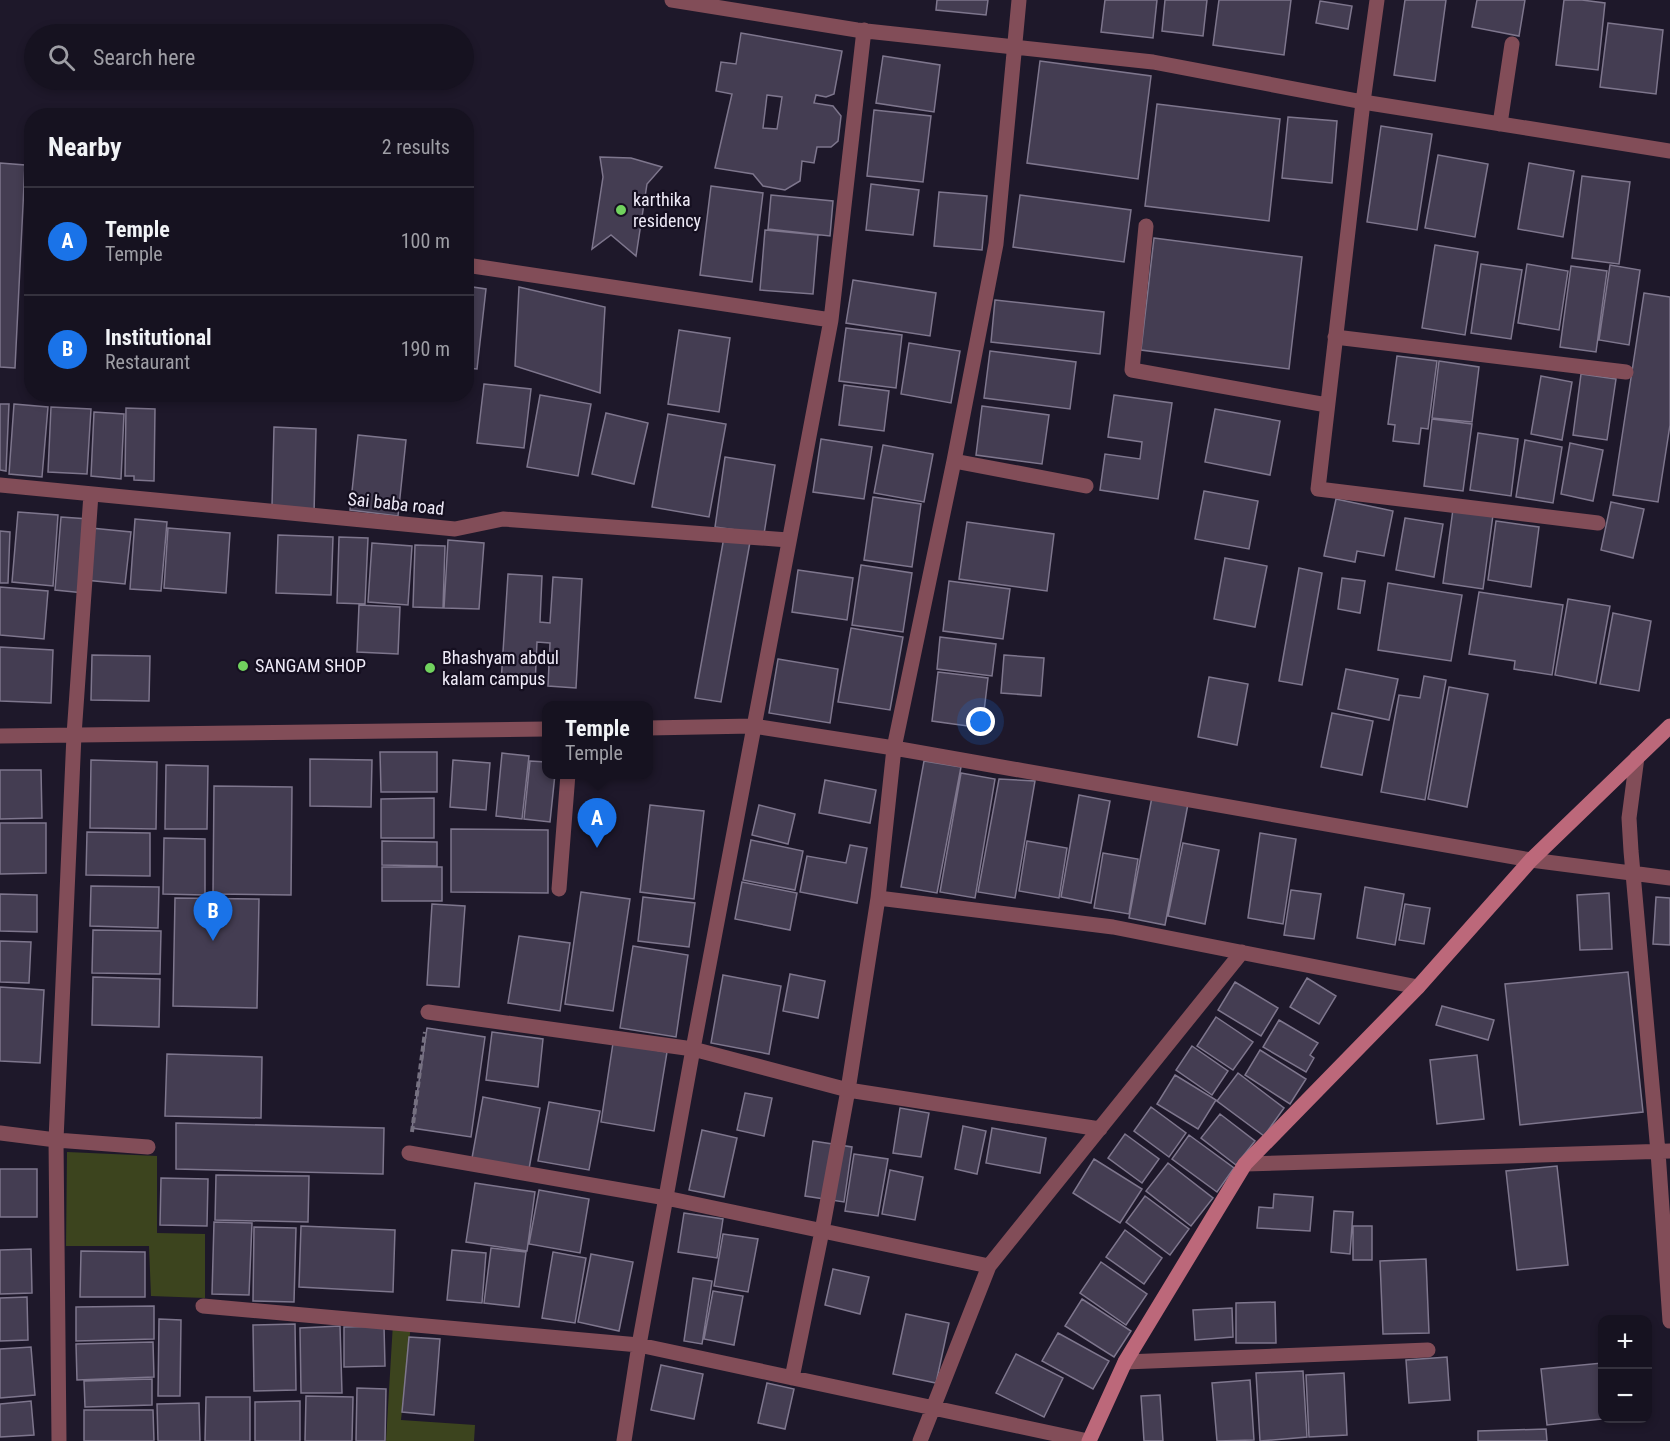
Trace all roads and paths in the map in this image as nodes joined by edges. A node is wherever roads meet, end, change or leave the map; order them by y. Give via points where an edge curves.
1 (672, 0) edge
2 (1019, 0) edge
3 (1377, 0) edge
4 (864, 30) junction
5 (1512, 44) dead end
6 (1015, 47) junction
7 (1363, 102) junction
8 (1500, 124) junction
9 (1670, 151) edge
10 (1146, 226) dead end
11 (474, 266) edge
12 (831, 320) junction
13 (1335, 337) junction
14 (1626, 372) dead end
15 (1327, 405) junction
16 (954, 461) junction
17 (0, 485) edge
18 (1086, 486) dead end
19 (91, 494) junction
20 (1598, 523) dead end
21 (788, 540) junction
22 (753, 726) junction
23 (1670, 726) edge
24 (653, 728) edge
25 (542, 729) edge
26 (74, 735) junction
27 (0, 736) edge
28 (894, 748) junction
29 (1637, 757) junction
30 (568, 779) edge
31 (1532, 860) junction
32 (1633, 874) junction
33 (1670, 878) edge
34 (559, 889) dead end
35 (878, 898) junction
36 (1242, 952) junction
37 (1418, 987) junction
38 (428, 1012) joint
39 (693, 1049) junction
40 (848, 1090) junction
41 (1100, 1129) junction
42 (0, 1133) edge
43 (56, 1140) junction
44 (148, 1147) dead end
45 (1664, 1152) edge
46 (409, 1153) joint
47 (1245, 1164) junction
48 (666, 1198) junction
49 (822, 1231) junction
50 (989, 1266) junction
51 (203, 1305) dead end
52 (1670, 1321) edge
53 (639, 1346) junction
54 (1428, 1350) dead end
55 (1125, 1362) junction
56 (792, 1378) junction
57 (933, 1409) junction
58 (59, 1441) edge
59 (624, 1441) edge
60 (920, 1441) edge
61 (1089, 1441) edge

1 - 4 street
2 - 6 street
3 - 7 street
4 - 6 street
4 - 12 street
5 - 8 street
6 - 7 street via 1153,62
6 - 16 street via 996,244
7 - 8 street
7 - 13 street
8 - 9 street
10 - 15 street via 1132,370
11 - 12 street
12 - 21 street
13 - 14 street
13 - 15 street
15 - 20 street via 1318,489
16 - 18 street
16 - 28 street
17 - 19 street, Sai baba road
19 - 21 street, Sai baba road via 455,530 503,519
19 - 26 street
21 - 22 street
22 - 24 street
22 - 28 street
22 - 39 street
23 - 29 street
25 - 26 street
26 - 27 street
26 - 43 street
28 - 31 street
28 - 35 street
29 - 31 street
29 - 32 street via 1629,818
30 - 34 street
31 - 32 street
31 - 37 street
32 - 33 street
32 - 45 street
35 - 36 street via 1113,927
35 - 40 street
36 - 37 street
36 - 41 street
37 - 47 street
38 - 39 street
38 - 46 path
39 - 40 street
39 - 48 street
40 - 41 street
40 - 49 street
41 - 50 street
42 - 43 street
43 - 44 street
43 - 58 street
45 - 47 street
45 - 52 street
46 - 48 street
47 - 55 street
48 - 49 street
48 - 53 street
49 - 50 street
49 - 56 street
50 - 57 street
51 - 53 street
53 - 56 street
53 - 59 street
54 - 55 street
55 - 61 street
56 - 57 street
57 - 60 street
57 - 61 street

